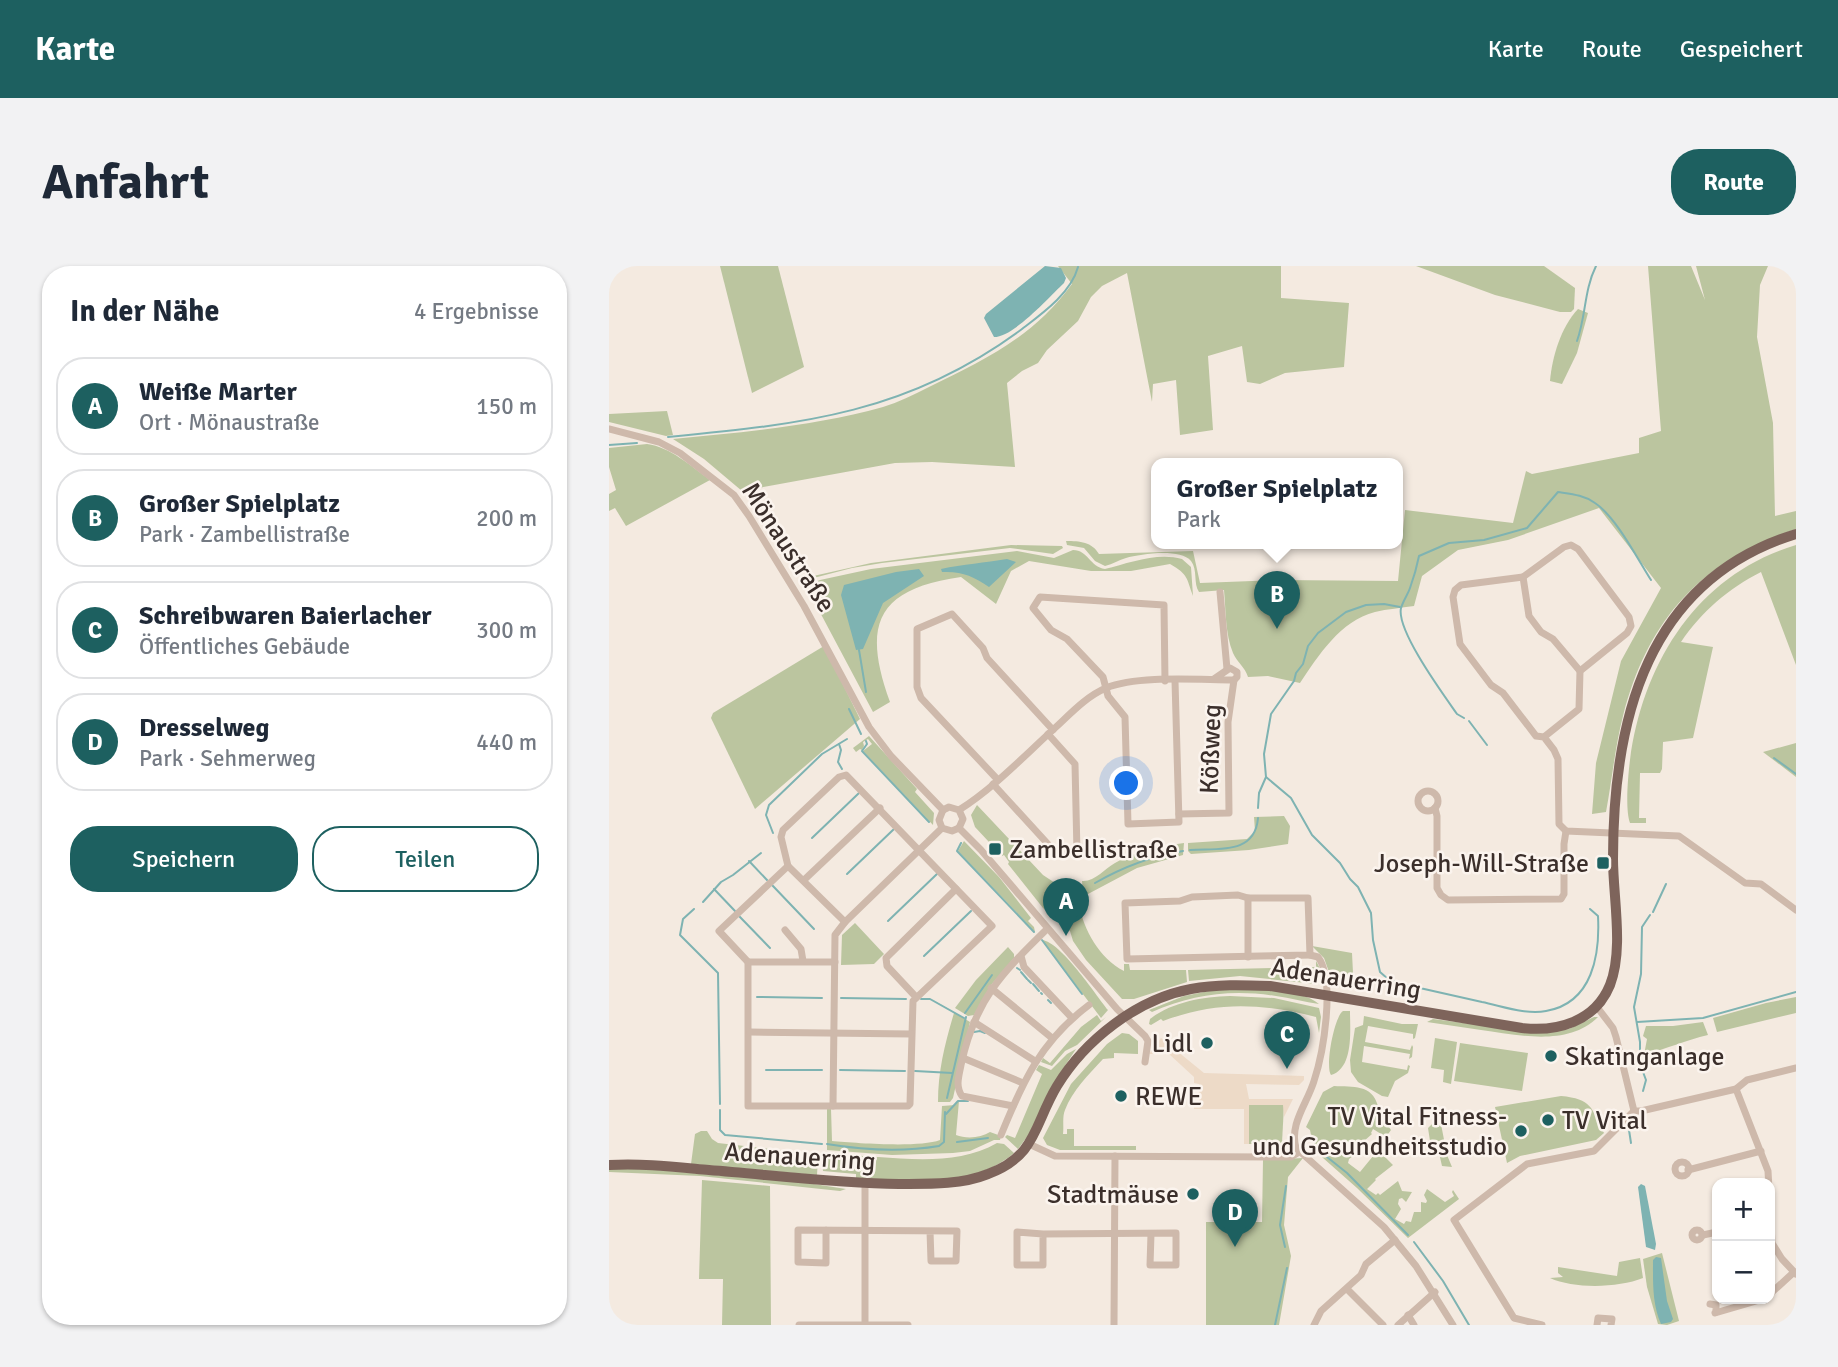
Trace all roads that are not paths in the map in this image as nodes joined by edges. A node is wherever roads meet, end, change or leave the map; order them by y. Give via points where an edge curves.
1 (609, 429) edge
2 (1796, 534) edge
3 (1523, 577) junction
4 (1220, 592) dead end
5 (1227, 669) junction
6 (1580, 671) junction
7 (1214, 680) junction
8 (1234, 680) junction
9 (1165, 681) junction
10 (1175, 681) junction
11 (1106, 688) junction
12 (1050, 732) junction
13 (1544, 737) junction
14 (995, 782) junction
15 (880, 808) junction
16 (1434, 808) dead end
17 (943, 810) junction
18 (959, 810) junction
19 (1179, 814) junction
20 (942, 828) junction
21 (959, 828) junction
22 (1566, 831) junction
23 (1614, 833) junction
24 (920, 849) junction
25 (788, 866) junction
26 (804, 880) junction
27 (956, 889) junction
28 (1248, 898) junction
29 (1796, 910) edge
30 (845, 922) junction
31 (1047, 929) junction
32 (785, 930) dead end
33 (1310, 955) junction
34 (1021, 956) junction
35 (1248, 957) junction
36 (803, 961) junction
37 (748, 962) junction
38 (835, 962) junction
39 (991, 988) junction
40 (1327, 996) junction
41 (916, 997) junction
42 (1089, 1005) dead end
43 (1597, 1007) junction
44 (1072, 1017) junction
45 (1125, 1017) junction
46 (974, 1022) junction
47 (750, 1032) junction
48 (834, 1034) junction
49 (911, 1034) junction
50 (1052, 1038) junction
51 (963, 1058) junction
52 (1035, 1061) junction
53 (1145, 1062) dead end
54 (1796, 1068) edge
55 (1023, 1083) junction
56 (1736, 1089) junction
57 (833, 1106) junction
58 (1013, 1106) junction
59 (1634, 1111) junction
60 (1001, 1135) dead end
61 (1029, 1144) junction
62 (1299, 1152) junction
63 (1761, 1152) junction
64 (1115, 1156) junction
65 (609, 1165) edge
66 (1688, 1170) dead end
67 (1768, 1178) edge
68 (865, 1182) junction
69 (826, 1230) junction
70 (864, 1231) junction
71 (930, 1231) junction
72 (1712, 1233) edge
73 (1043, 1234) junction
74 (1114, 1234) junction
75 (1150, 1234) junction
76 (1703, 1235) dead end
77 (1395, 1240) junction
78 (1773, 1241) edge
79 (1795, 1273) edge
80 (1347, 1289) junction
81 (1775, 1290) edge
82 (1434, 1292) junction
83 (1746, 1304) edge
84 (1715, 1313) dead end
85 (1408, 1315) junction
86 (799, 1325) edge
87 (824, 1325) edge
88 (860, 1325) edge
89 (865, 1325) edge
90 (896, 1325) edge
91 (908, 1325) edge
92 (1114, 1325) edge
93 (1314, 1325) edge
94 (1383, 1325) edge
95 (1398, 1325) edge
96 (1414, 1325) edge
97 (1453, 1325) edge
98 (1542, 1325) edge
99 (1597, 1325) edge
100 (1611, 1325) edge

1 - 17 street, Mönaustraße via 659,442 734,495 804,606 869,727
2 - 23 main road via 1737,559 1715,574 1666,627 1644,668 1626,721
3 - 6 street via 1529,617
3 - 6 street via 1564,547 1575,546 1629,617 1627,633
3 - 13 street via 1461,585 1453,597 1460,644 1536,736
4 - 5 street
5 - 7 street
5 - 8 street via 1236,670
6 - 13 street via 1579,709
7 - 8 street
7 - 10 street
8 - 19 street, Kößweg via 1228,722 1229,813
9 - 10 street
9 - 11 street
9 - 11 street via 1164,605 1040,597 1033,608 1101,676
10 - 19 street
11 - 12 street
11 - 19 street via 1125,716 1128,824 1179,822
12 - 14 street
12 - 14 street via 1075,764 1077,853 1057,854
12 - 14 street via 952,614 918,629 917,687 921,698
13 - 22 street via 1558,760 1559,824
14 - 18 street
15 - 24 street
15 - 25 street via 850,776 839,777 781,833
15 - 26 street
16 - 22 street via 1437,888 1448,900 1561,899
17 - 18 street
17 - 20 street
18 - 21 street via 963,819
20 - 21 street
20 - 24 street
21 - 31 street
22 - 23 street
23 - 29 street via 1679,836 1745,883 1761,884
23 - 43 main road via 1615,964
24 - 27 street
24 - 30 street
25 - 26 street
25 - 37 street via 719,931
26 - 30 street
27 - 41 street via 886,958 887,966
27 - 41 street via 992,926
28 - 33 street via 1308,898
28 - 35 street
28 - 35 street via 1125,903 1127,959
30 - 38 street via 835,935
31 - 34 street
31 - 45 street
32 - 36 street via 801,949
33 - 35 street
33 - 40 street via 1322,963
34 - 39 street
34 - 44 street via 1024,967
36 - 37 street
36 - 38 street
37 - 47 street
38 - 48 street
39 - 46 street
39 - 50 street
40 - 43 main road, Adenauerring via 1533,1029 1569,1025
40 - 45 main road, Adenauerring via 1270,986 1207,987 1173,993
40 - 62 street via 1316,1076 1295,1126 1293,1138
41 - 49 street
42 - 44 street
43 - 59 street via 1613,1028
44 - 50 street
45 - 53 street via 1148,1041
45 - 61 main road, Adenauerring via 1072,1065
46 - 51 street
46 - 52 street
47 - 48 street
47 - 57 street via 748,1106
48 - 49 street
48 - 57 street
49 - 57 street via 908,1106
50 - 52 street
51 - 55 street
51 - 58 street via 957,1087 960,1094
52 - 55 street
54 - 56 street via 1747,1080
55 - 58 street
56 - 59 street
56 - 63 street
58 - 60 street
59 - 98 street via 1594,1151 1527,1164 1454,1220 1514,1318
61 - 64 street via 1055,1156
61 - 68 main road, Adenauerring via 987,1175 938,1183
62 - 64 street via 1291,1157
62 - 77 street
63 - 66 street
63 - 67 street
64 - 74 street
65 - 68 main road, Adenauerring
68 - 70 street
69 - 69 street via 826,1263 798,1262 797,1230
69 - 70 street
70 - 71 street
70 - 89 street
71 - 71 street via 957,1231 956,1261 931,1261
72 - 76 street
73 - 73 street via 1043,1265 1017,1265 1017,1232
73 - 74 street
74 - 75 street
74 - 92 street
75 - 75 street via 1176,1233 1176,1265 1150,1265
77 - 80 street via 1366,1264
77 - 82 street
78 - 79 street
79 - 81 street
80 - 93 street via 1321,1311
80 - 94 street
82 - 85 street
82 - 97 street
83 - 84 street
85 - 95 street
85 - 96 street
86 - 87 street
87 - 88 street
88 - 89 street
89 - 90 street
90 - 91 street
99 - 100 street via 1598,1318 1612,1320

